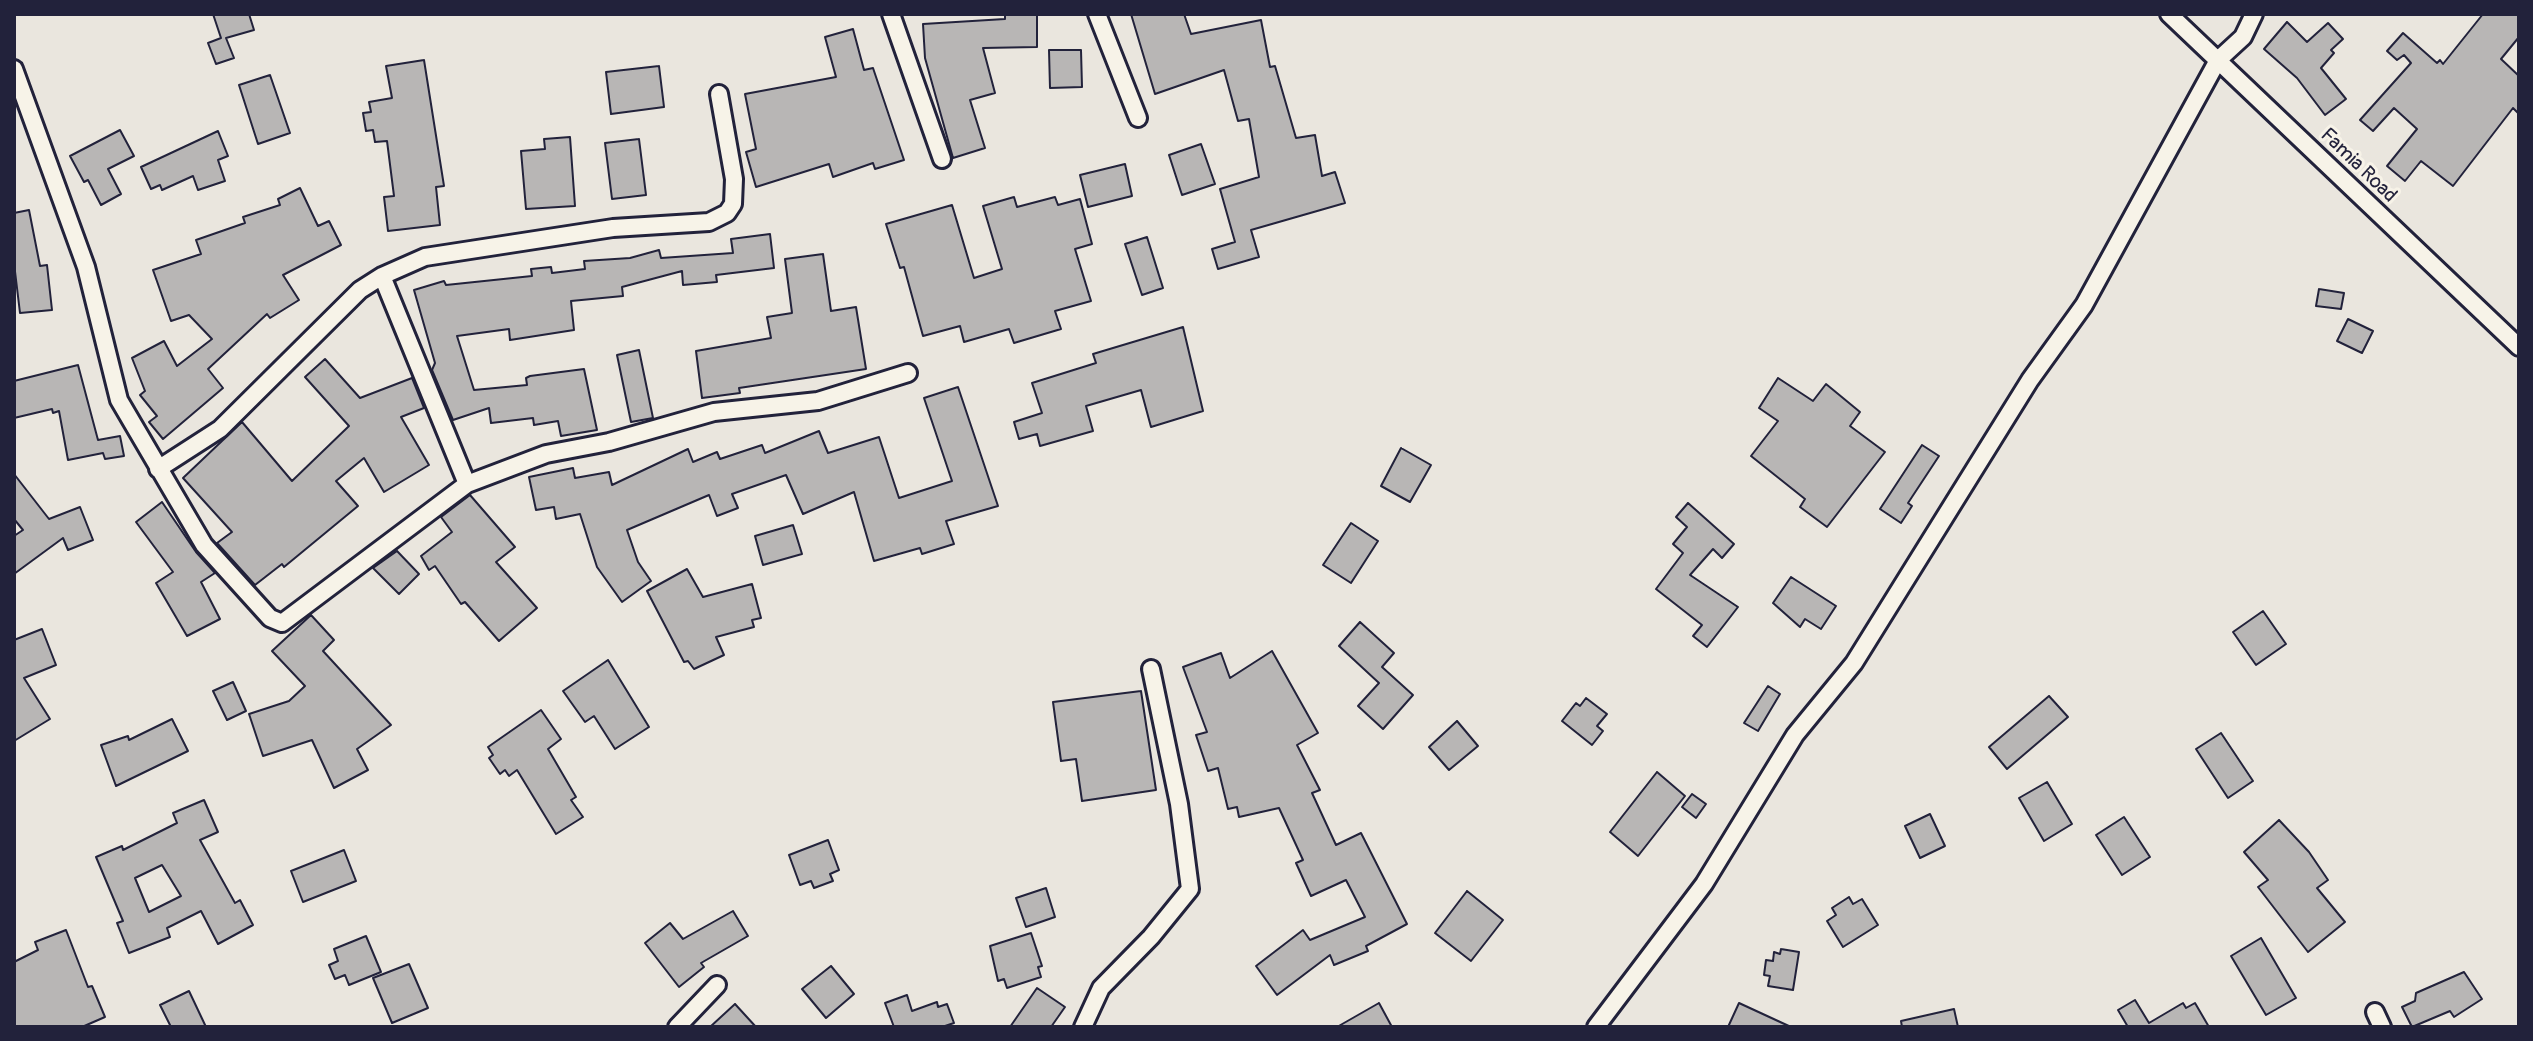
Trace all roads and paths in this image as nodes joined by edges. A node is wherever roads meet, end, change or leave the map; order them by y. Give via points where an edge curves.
1 (891, 14) edge
2 (1097, 14) edge
3 (2169, 14) edge
4 (2254, 14) edge
5 (2218, 60) junction
6 (14, 69) edge
7 (719, 94) dead end
8 (1138, 118) dead end
9 (942, 159) dead end
10 (382, 276) junction
11 (2519, 347) edge
12 (908, 373) dead end
13 (158, 469) junction
14 (467, 484) junction
15 (1151, 669) dead end
16 (717, 985) dead end
17 (677, 1027) edge
18 (1083, 1027) edge
19 (1596, 1027) edge

1 - 9 street
2 - 8 street
3 - 5 street, Famia Road
4 - 5 street via 2243,37
5 - 11 street, Famia Road
5 - 19 street via 2084,305 2030,380 1834,692 1795,735 1704,884
6 - 13 street via 86,267 119,400
7 - 10 street via 734,179 733,204 727,213 709,222 613,228 425,257
10 - 13 street via 360,290 220,429
10 - 14 street
12 - 14 street via 818,401 714,412 546,454
13 - 14 street via 204,545 270,618 282,623
15 - 18 street via 1179,804 1190,889 1101,988
16 - 17 street

